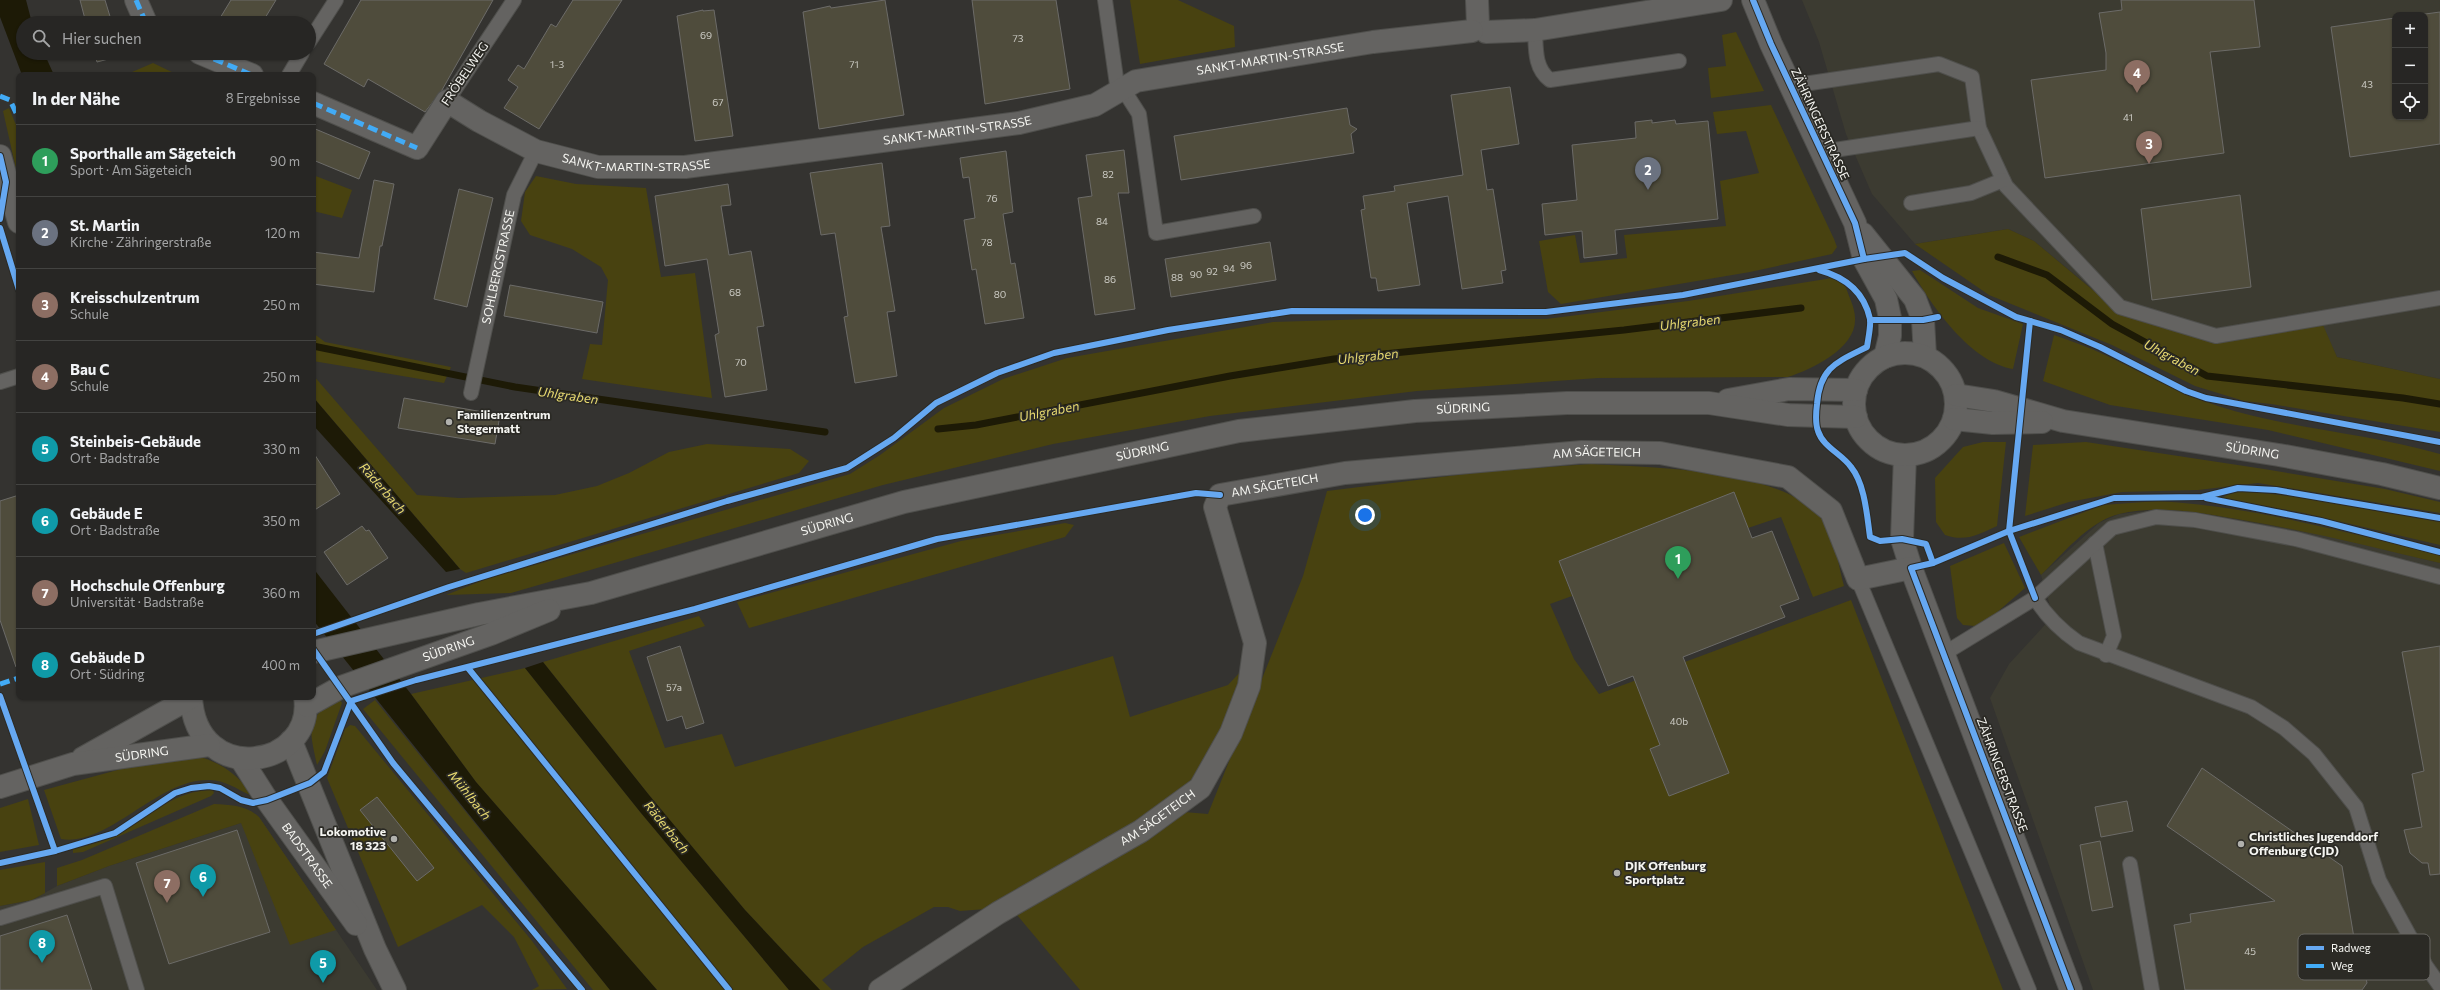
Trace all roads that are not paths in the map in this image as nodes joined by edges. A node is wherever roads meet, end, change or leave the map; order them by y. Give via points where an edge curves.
1 (136, 0) edge
2 (336, 0) edge
3 (514, 0) edge
4 (1105, 0) edge
5 (1478, 0) edge
6 (1721, 0) edge
7 (1753, 0) edge
8 (143, 16) edge
9 (1479, 29) junction
10 (1535, 30) junction
11 (316, 31) edge
12 (217, 60) edge
13 (298, 60) edge
14 (1679, 61) dead end
15 (245, 72) edge
16 (291, 72) edge
17 (1790, 86) junction
18 (1120, 91) junction
19 (447, 101) junction
20 (316, 104) edge
21 (1979, 128) junction
22 (536, 151) junction
23 (1821, 152) junction
24 (0, 156) edge
25 (2003, 180) junction
26 (1911, 203) dead end
27 (16, 212) edge
28 (1254, 216) dead end
29 (1855, 224) junction
30 (2440, 298) edge
31 (1925, 356) junction
32 (1885, 357) junction
33 (16, 377) edge
34 (0, 382) edge
35 (473, 385) dead end
36 (1856, 390) junction
37 (1956, 395) junction
38 (1709, 403) junction
39 (1856, 417) junction
40 (1954, 419) junction
41 (2063, 421) junction
42 (1905, 455) junction
43 (2440, 488) edge
44 (2095, 543) junction
45 (1911, 568) junction
46 (2440, 577) edge
47 (1858, 579) junction
48 (591, 593) junction
49 (2035, 598) junction
50 (316, 652) edge
51 (1944, 653) junction
52 (2106, 654) junction
53 (316, 698) edge
54 (185, 700) edge
55 (191, 700) edge
56 (306, 702) edge
57 (291, 741) junction
58 (210, 745) junction
59 (241, 759) junction
60 (73, 764) junction
61 (0, 787) edge
62 (2130, 864) dead end
63 (0, 918) edge
64 (2409, 934) edge
65 (375, 949) junction
66 (2430, 972) edge
67 (2440, 986) edge
68 (137, 990) edge
69 (395, 990) edge
70 (880, 990) edge
71 (2029, 990) edge
72 (2071, 990) edge
73 (2152, 990) edge

1 - 8 street
2 - 11 lane
3 - 19 lane, FRÖBELWEG
4 - 18 lane
5 - 9 street
6 - 10 street, SANKT-MARTIN-STRASSE
7 - 17 street, ZÄHRINGERSTRASSE
9 - 10 street, SANKT-MARTIN-STRASSE
9 - 18 street, SANKT-MARTIN-STRASSE via 1373,42 1136,82
10 - 14 lane via 1538,66 1543,75 1550,80
12 - 15 street
13 - 16 lane
17 - 21 lane via 1939,64 1972,77
17 - 23 street, ZÄHRINGERSTRASSE
18 - 22 street, SANKT-MARTIN-STRASSE via 1095,106 1019,123 685,167 598,167
18 - 28 lane via 1139,114 1156,233
19 - 20 street, FRÖBELWEG via 417,148
19 - 22 street, SANKT-MARTIN-STRASSE
21 - 23 lane
21 - 25 lane
22 - 35 lane, SOHLBERGSTRASSE via 514,195
23 - 29 street, ZÄHRINGERSTRASSE
24 - 27 street
25 - 26 lane via 1970,193
25 - 30 lane via 2019,201 2120,307 2216,336
29 - 31 street, ZÄHRINGERSTRASSE via 1915,299 1923,320
29 - 32 street, ZÄHRINGERSTRASSE via 1864,259 1886,299 1890,336
31 - 32 street via 1900,353
31 - 37 street via 1944,370
32 - 36 street via 1871,366 1860,379
33 - 34 lane
36 - 38 street, SÜDRING via 1789,390
36 - 39 street
37 - 40 street
37 - 41 street, SÜDRING via 1994,401
38 - 39 street, SÜDRING via 1788,415
38 - 48 street, SÜDRING via 1567,403 1415,411 1239,431 904,502
39 - 42 street via 1871,442 1892,453
40 - 41 street, SÜDRING via 1993,423
40 - 42 street via 1948,432 1937,444 1922,452
41 - 43 street, SÜDRING via 2279,455 2382,474
42 - 45 street, ZÄHRINGERSTRASSE via 1902,539
44 - 46 lane via 2112,528 2156,517 2195,520 2296,539
44 - 49 lane
44 - 52 lane via 2114,636
45 - 47 street
45 - 51 street, ZÄHRINGERSTRASSE
47 - 70 street, AM SÄGETEICH via 1831,511 1788,477 1660,453 1582,452 1353,473 1220,495 1215,507 1255,643 1249,686 1231,733 1200,788 1141,831 998,913
47 - 71 lane
48 - 50 street, SÜDRING via 479,614
48 - 53 street, SÜDRING via 491,634
49 - 51 lane
49 - 52 lane via 2046,616 2061,630 2079,643
51 - 72 street, ZÄHRINGERSTRASSE
52 - 64 lane via 2250,707 2284,728 2314,754 2356,807 2379,880
54 - 60 street, SÜDRING
55 - 58 street, SÜDRING via 195,723
56 - 57 street, SÜDRING via 299,730
57 - 59 street, SÜDRING via 277,752 260,759
57 - 65 street, BADSTRASSE
58 - 59 street, SÜDRING via 224,754
58 - 60 street, SÜDRING
59 - 65 street, BADSTRASSE via 267,800
60 - 61 street, SÜDRING
62 - 73 lane
63 - 68 lane via 105,886
65 - 69 street, BADSTRASSE
66 - 67 lane

